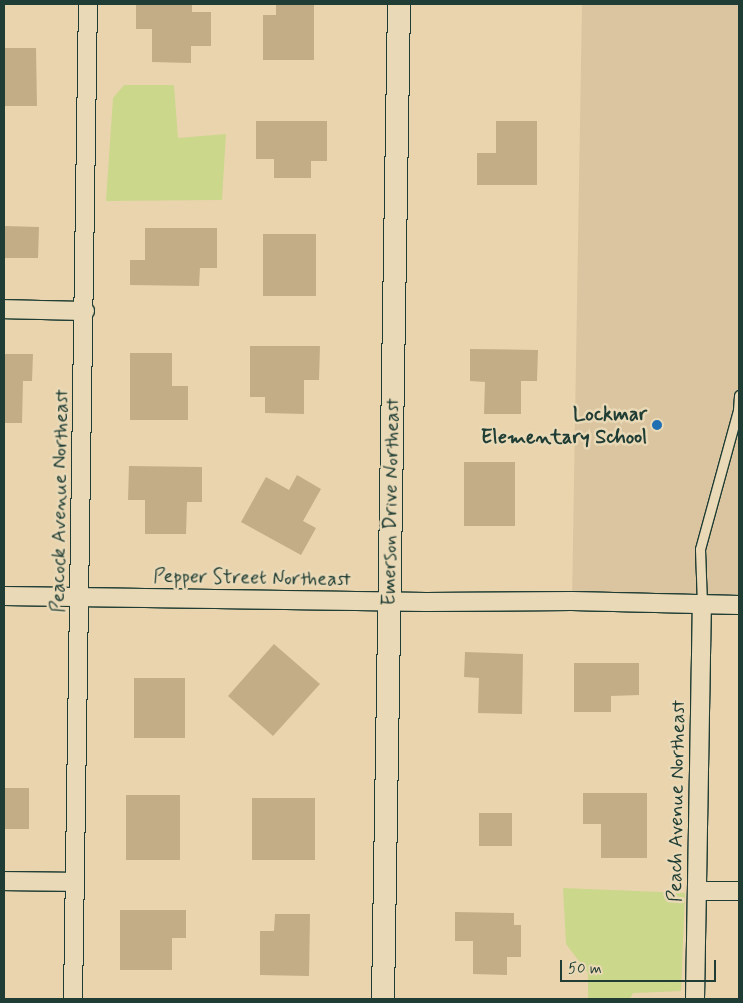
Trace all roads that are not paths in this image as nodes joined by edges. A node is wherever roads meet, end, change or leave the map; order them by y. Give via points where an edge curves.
1 (88, 4) edge
2 (399, 4) edge
3 (4, 309) edge
4 (85, 311) junction
5 (739, 395) edge
6 (4, 596) edge
7 (80, 597) junction
8 (389, 601) junction
9 (702, 604) junction
10 (739, 605) edge
11 (4, 881) edge
12 (75, 882) junction
13 (697, 891) junction
14 (739, 891) edge
15 (73, 999) edge
16 (383, 999) edge
17 (695, 999) edge

1 - 4 street, Peacock Avenue Northeast
2 - 8 street, Emerson Drive Northeast
3 - 4 street
4 - 7 street, Peacock Avenue Northeast
5 - 9 lane via 738,410 700,549
6 - 7 street, Pepper Street Northeast
7 - 8 street, Pepper Street Northeast
7 - 12 street, Peacock Avenue Northeast
8 - 9 street, Pepper Street Northeast
8 - 16 street, Emerson Drive Northeast
9 - 10 street, Pepper Street Northeast
9 - 13 street, Peach Avenue Northeast
11 - 12 street
12 - 15 street, Peacock Avenue Northeast
13 - 14 street
13 - 17 street, Peach Avenue Northeast

